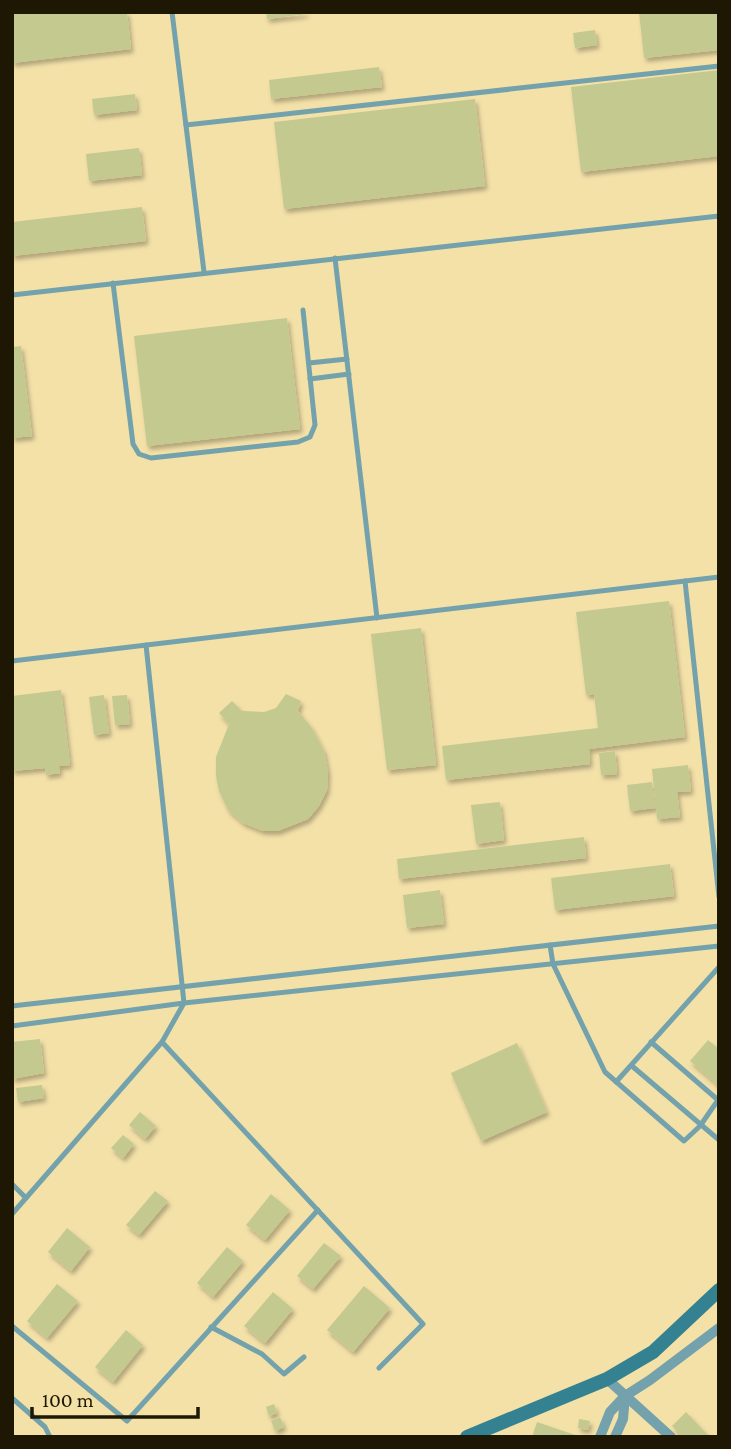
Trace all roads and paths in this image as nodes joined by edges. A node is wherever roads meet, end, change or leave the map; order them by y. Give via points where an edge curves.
1 (172, 12) edge
2 (719, 66) edge
3 (186, 125) junction
4 (719, 216) edge
5 (335, 258) junction
6 (204, 272) junction
7 (113, 284) junction
8 (12, 295) edge
9 (303, 310) dead end
10 (347, 359) junction
11 (309, 363) junction
12 (349, 374) junction
13 (310, 379) junction
14 (719, 577) edge
15 (685, 581) junction
16 (377, 618) junction
17 (146, 645) junction
18 (12, 661) edge
19 (719, 897) edge
20 (719, 926) edge
21 (550, 945) junction
22 (719, 946) edge
23 (553, 964) junction
24 (719, 967) edge
25 (182, 985) junction
26 (184, 1003) junction
27 (12, 1006) edge
28 (12, 1026) edge
29 (162, 1042) junction
30 (651, 1042) junction
31 (632, 1066) junction
32 (617, 1082) junction
33 (700, 1126) junction
34 (719, 1140) edge
35 (12, 1184) edge
36 (26, 1198) junction
37 (318, 1210) junction
38 (12, 1214) edge
39 (719, 1290) edge
40 (12, 1326) edge
41 (211, 1327) junction
42 (719, 1328) edge
43 (304, 1357) dead end
44 (379, 1368) dead end
45 (607, 1379) junction
46 (625, 1396) junction
47 (12, 1398) edge
48 (50, 1437) edge
49 (467, 1437) edge
50 (600, 1437) edge
51 (615, 1437) edge
52 (671, 1437) edge

1 - 3 lane
2 - 3 lane
3 - 6 lane
4 - 5 lane
5 - 6 lane
5 - 10 lane
6 - 7 lane
7 - 8 lane
7 - 13 lane via 133,444 145,457 305,441 315,425
9 - 11 lane
10 - 11 lane
10 - 12 lane
11 - 13 lane
12 - 13 lane
12 - 16 lane
14 - 15 lane
15 - 16 lane
15 - 19 lane
16 - 17 lane
17 - 18 lane
17 - 25 lane
20 - 21 lane
21 - 23 lane
21 - 25 lane
22 - 23 lane
23 - 26 lane
23 - 32 lane via 606,1072
24 - 30 lane
25 - 26 lane
25 - 27 lane
26 - 28 lane
26 - 29 lane
29 - 36 lane
29 - 37 lane
30 - 31 lane
30 - 33 lane via 718,1100
31 - 32 lane
31 - 33 lane
32 - 33 lane via 684,1142
33 - 34 lane
35 - 36 lane
36 - 38 lane
37 - 41 lane
37 - 44 lane via 424,1324
39 - 45 street via 653,1352
40 - 41 lane via 127,1421
41 - 43 lane via 262,1354 284,1374
42 - 46 street
45 - 46 street
45 - 49 street
46 - 50 street via 610,1412
46 - 51 street via 623,1419
46 - 52 street
47 - 48 lane

